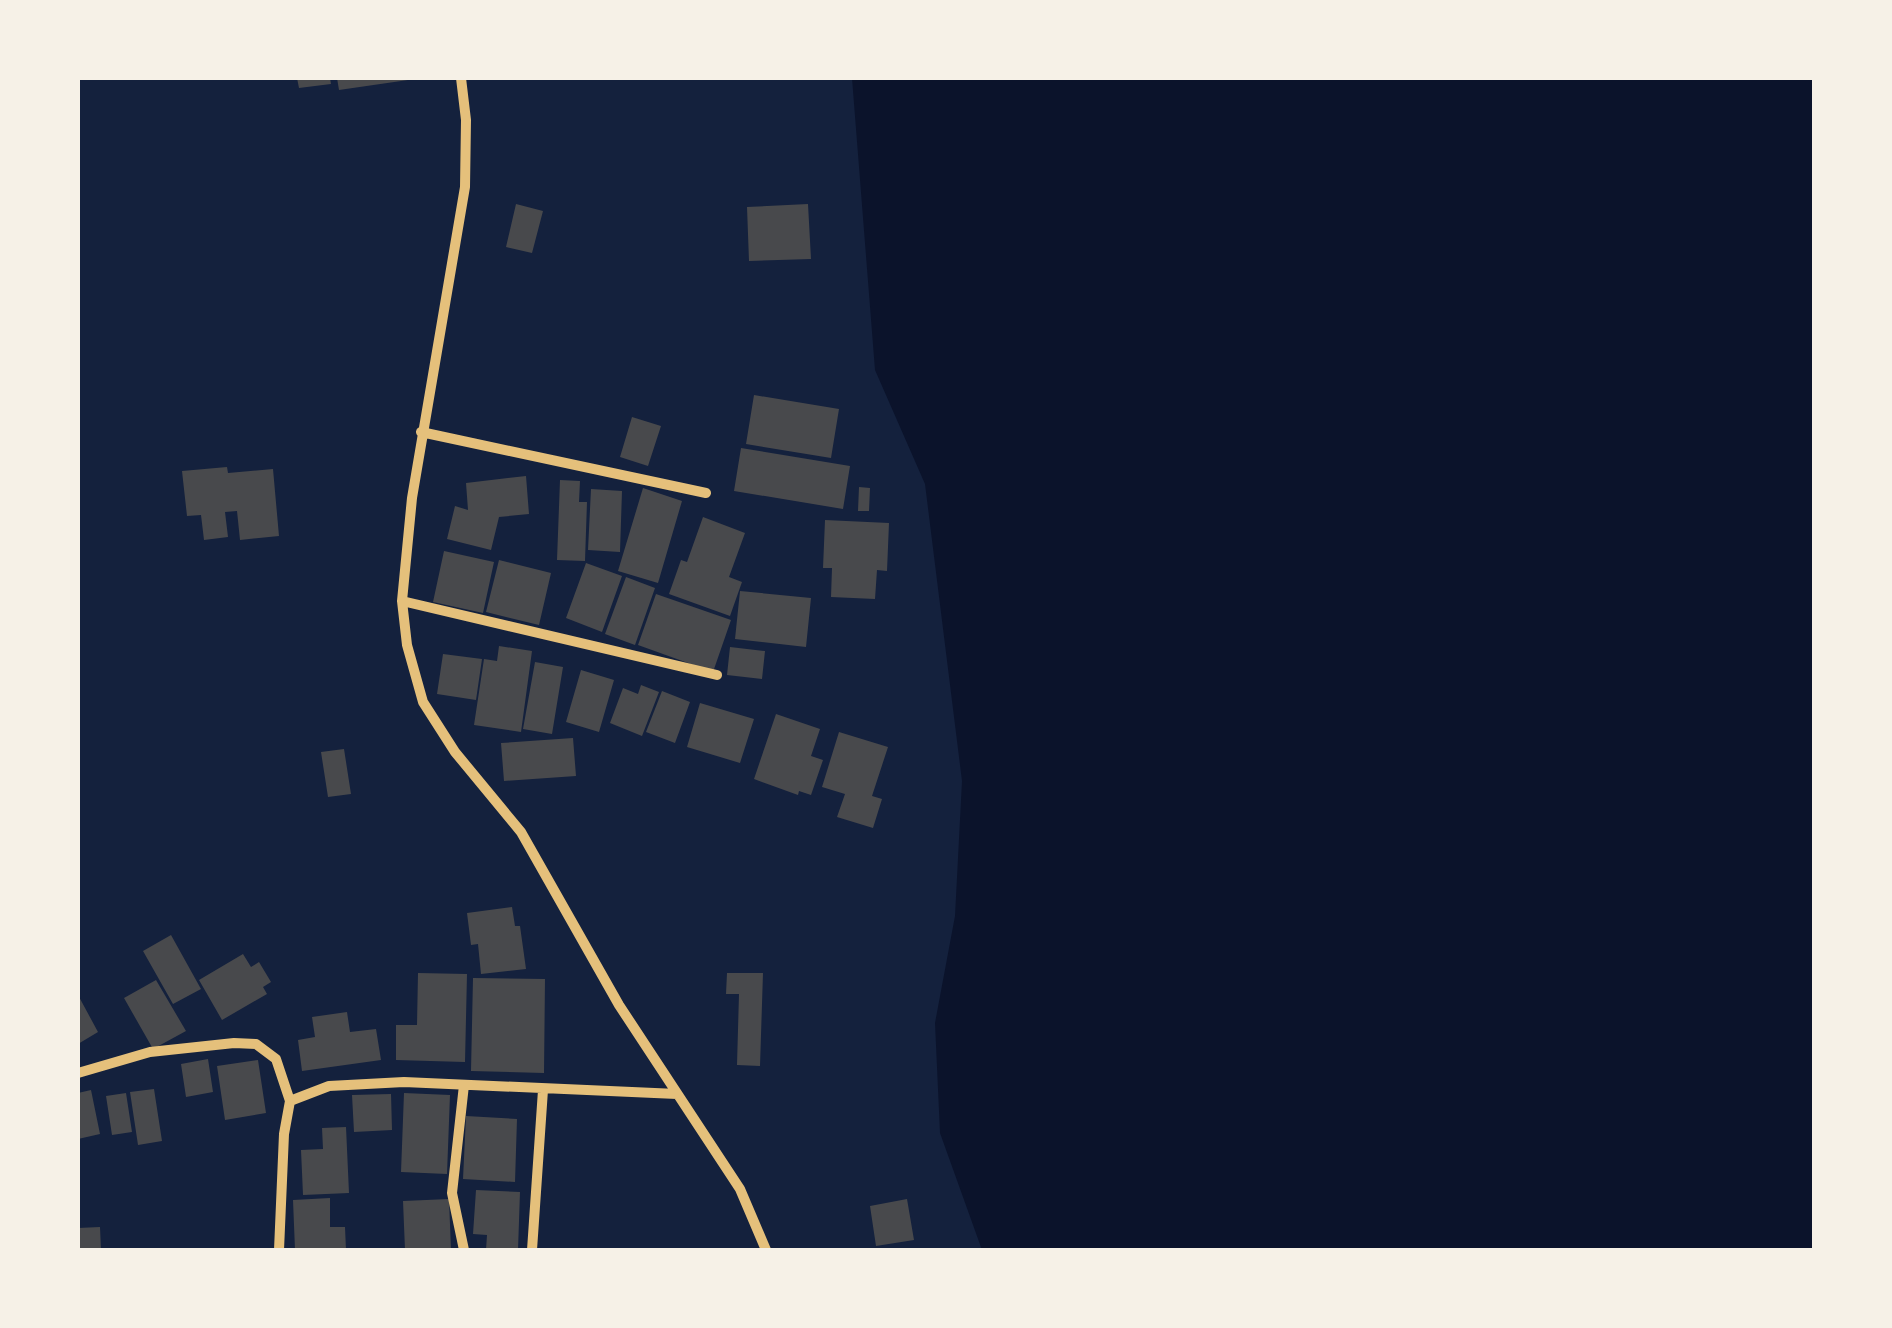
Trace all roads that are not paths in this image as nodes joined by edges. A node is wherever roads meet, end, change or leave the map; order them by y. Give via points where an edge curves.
1 (461, 78) edge
2 (422, 432) junction
3 (706, 492) dead end
4 (402, 601) junction
5 (717, 674) dead end
6 (78, 1073) edge
7 (464, 1085) junction
8 (543, 1090) junction
9 (678, 1094) junction
10 (290, 1102) junction
11 (279, 1250) edge
12 (464, 1250) edge
13 (532, 1250) edge
14 (766, 1250) edge

1 - 2 street via 465,187
2 - 3 street
2 - 4 street
4 - 5 street
4 - 9 street via 423,702 520,832
6 - 10 street via 150,1052 256,1044 276,1059
7 - 8 street
7 - 10 street via 329,1086
7 - 12 street via 452,1192
8 - 9 street
8 - 13 street
9 - 14 street via 740,1189
10 - 11 street

